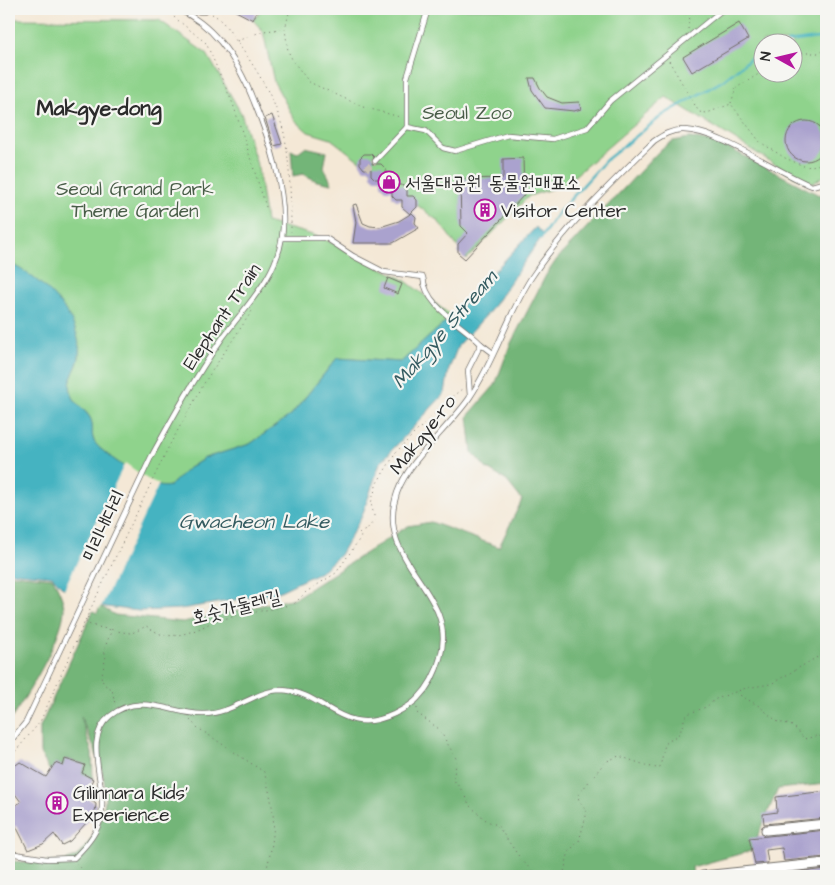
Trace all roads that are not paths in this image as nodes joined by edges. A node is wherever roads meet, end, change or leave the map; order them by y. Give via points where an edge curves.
1 (177, 9) edge
2 (428, 9) edge
3 (727, 9) edge
4 (407, 127) junction
5 (375, 162) tunnel mouth
6 (826, 182) edge
7 (282, 238) junction
8 (479, 342) junction
9 (493, 353) junction
10 (470, 398) junction
11 (151, 456) joint
12 (9, 743) edge
13 (826, 824) edge
14 (766, 830) dead end
15 (9, 853) edge
16 (826, 863) edge
17 (761, 873) edge
18 (703, 876) edge

1 - 7 lane, Elephant Train via 192,15 222,42 252,96 282,191
2 - 4 lane via 407,78
3 - 4 lane via 610,101 587,128 553,138 508,135 455,151 443,148 426,130
4 - 5 lane
6 - 9 lane, Makgye-ro via 812,186 712,135 683,130 667,132 626,168 550,251 522,295
7 - 8 lane via 326,238 384,272 423,277 431,302
7 - 11 lane, Elephant Train via 270,275 216,348
8 - 9 lane
8 - 10 lane via 468,370
9 - 10 lane, Makgye-ro
10 - 15 lane, Makgye-ro via 408,472 395,505 394,528 398,546 433,599 445,642 436,673 417,700 384,718 367,722 346,718 306,697 282,690 219,713 201,715 157,705 124,708 111,715 98,730 96,738 103,799 100,820 92,840 74,858 47,859
11 - 12 lane, 미리내다리 via 26,722
13 - 14 street
16 - 17 street
17 - 18 street

